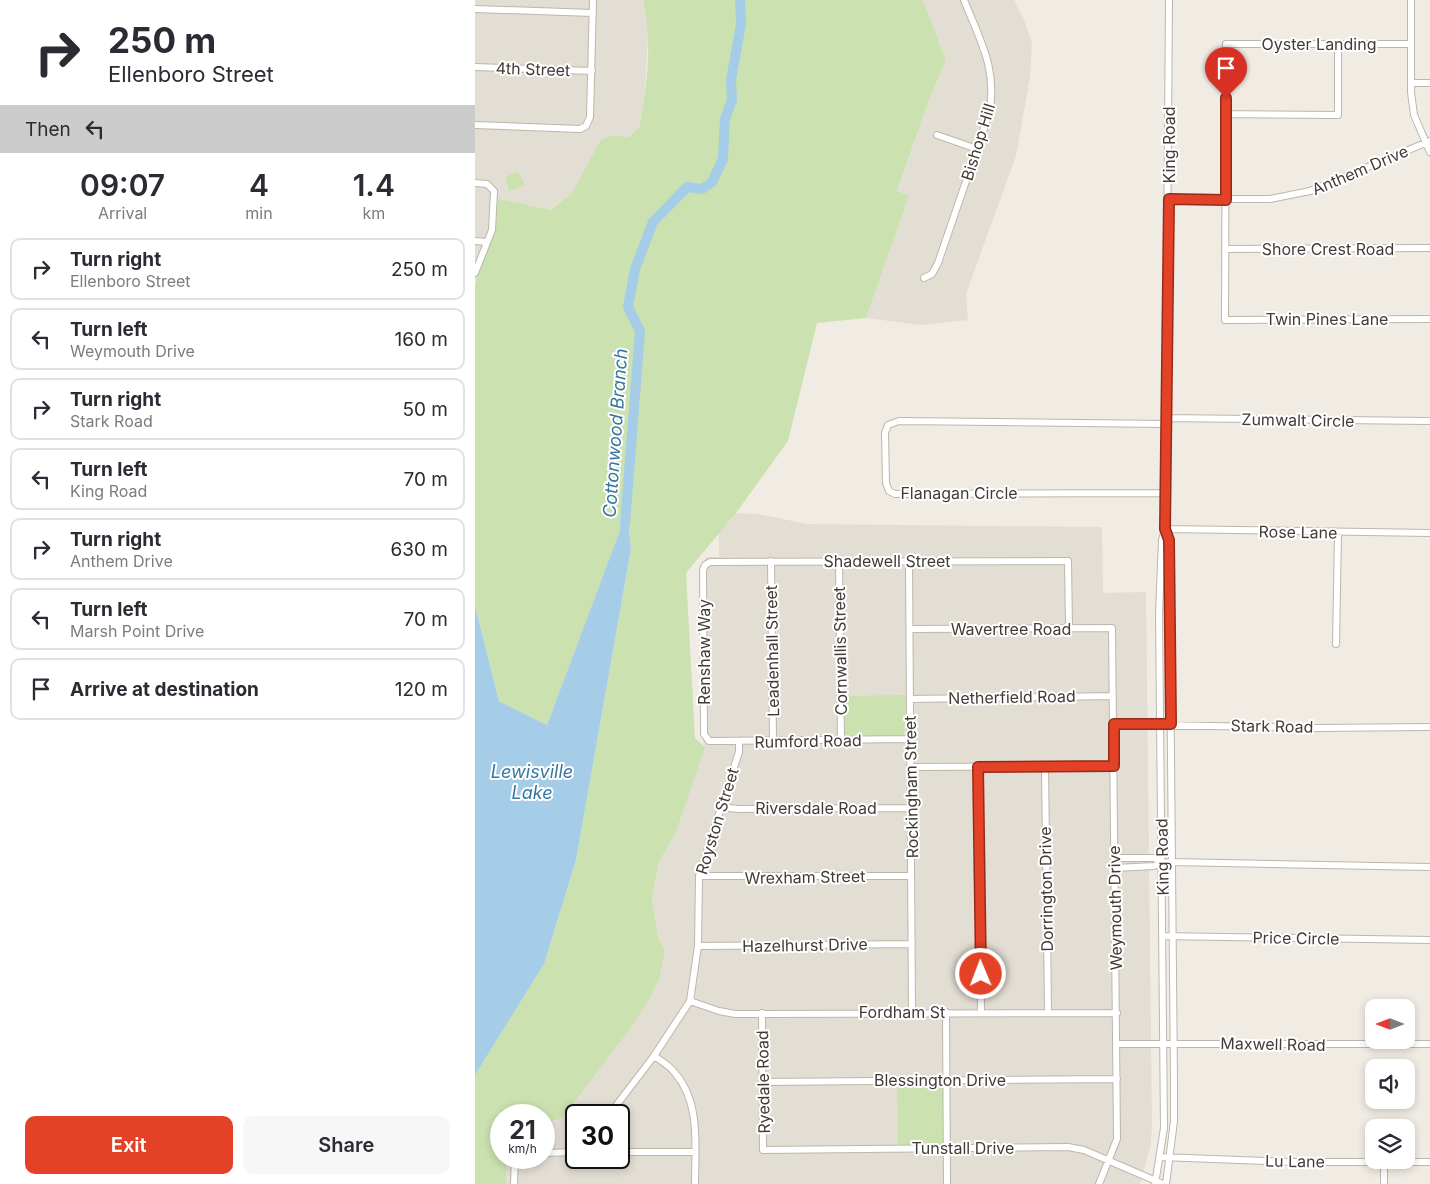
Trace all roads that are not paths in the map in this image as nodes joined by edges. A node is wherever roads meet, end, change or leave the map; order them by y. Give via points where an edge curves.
1 (593, 0) edge
2 (964, 0) edge
3 (1169, 0) edge
4 (1411, 0) edge
5 (475, 10) edge
6 (593, 13) junction
7 (1338, 44) junction
8 (1411, 44) junction
9 (475, 67) edge
10 (592, 71) junction
11 (1411, 83) junction
12 (1430, 83) edge
13 (1226, 114) junction
14 (475, 125) edge
15 (937, 135) dead end
16 (1428, 141) edge
17 (977, 150) junction
18 (1430, 152) edge
19 (475, 183) edge
20 (1169, 199) junction
21 (1226, 200) junction
22 (475, 241) edge
23 (487, 242) junction
24 (1430, 248) edge
25 (1225, 249) junction
26 (475, 273) edge
27 (924, 278) dead end
28 (1430, 319) edge
29 (1166, 421) junction
30 (1430, 421) edge
31 (1166, 493) junction
32 (1165, 529) junction
33 (1338, 533) junction
34 (1430, 533) edge
35 (839, 561) junction
36 (909, 561) junction
37 (771, 562) junction
38 (705, 565) joint
39 (1112, 628) joint
40 (910, 629) junction
41 (1069, 629) junction
42 (1336, 644) dead end
43 (1160, 656) junction
44 (1170, 656) junction
45 (1113, 696) junction
46 (910, 699) junction
47 (1114, 724) junction
48 (1161, 724) junction
49 (1171, 724) junction
50 (1430, 727) edge
51 (707, 739) joint
52 (910, 739) junction
53 (841, 740) junction
54 (739, 741) junction
55 (773, 741) junction
56 (1045, 766) junction
57 (1114, 766) junction
58 (911, 767) junction
59 (978, 767) junction
60 (721, 807) junction
61 (911, 808) junction
62 (1161, 820) junction
63 (1172, 821) junction
64 (1115, 858) junction
65 (1172, 862) junction
66 (1162, 863) junction
67 (1430, 867) edge
68 (1115, 868) junction
69 (699, 876) junction
70 (911, 876) junction
71 (1162, 936) junction
72 (1173, 936) junction
73 (1430, 940) edge
74 (912, 944) junction
75 (698, 946) junction
76 (690, 1001) junction
77 (1048, 1011) junction
78 (913, 1012) junction
79 (946, 1012) junction
80 (981, 1012) junction
81 (762, 1013) junction
82 (1117, 1013) junction
83 (1174, 1043) junction
84 (1117, 1044) junction
85 (1163, 1044) junction
86 (1430, 1044) edge
87 (654, 1056) junction
88 (1117, 1079) junction
89 (947, 1080) junction
90 (762, 1082) junction
91 (617, 1104) edge
92 (947, 1148) junction
93 (763, 1150) joint
94 (630, 1152) edge
95 (695, 1152) junction
96 (1161, 1157) junction
97 (1171, 1158) junction
98 (1110, 1160) junction
99 (1365, 1162) edge
100 (1415, 1162) edge
101 (1430, 1162) edge
102 (515, 1169) edge
103 (1384, 1169) edge
104 (1155, 1182) edge
105 (514, 1184) edge
106 (695, 1184) edge
107 (947, 1184) edge
108 (1099, 1184) edge
109 (1164, 1184) edge
110 (1384, 1184) edge

1 - 6 street
2 - 17 street, Bishop Hill via 990,63 992,79 989,114
3 - 20 street, King Road
4 - 8 street
5 - 6 street
6 - 10 street
7 - 8 street, Oyster Landing
7 - 13 street, Oyster Landing via 1226,44
7 - 13 street via 1338,114
8 - 11 street
9 - 10 street, 4th Street
10 - 14 street via 587,126 580,129
11 - 12 street
11 - 16 street via 1414,114
13 - 21 street
15 - 17 street
16 - 18 street
16 - 21 street, Anthem Drive via 1310,191 1270,199
17 - 27 street, Bishop Hill via 938,263 932,274
19 - 23 street via 492,187 492,230
20 - 21 street, Anthem Drive
20 - 29 street, King Road
21 - 25 street
22 - 23 street
23 - 26 street
24 - 25 street, Shore Crest Road
25 - 28 street, Twin Pines Lane via 1225,320
29 - 30 street, Zumwalt Circle
29 - 31 street, King Road
29 - 31 street, Flanagan Circle via 899,421 888,425 885,433 886,484 895,494
31 - 32 street, King Road
32 - 33 street, Rose Lane
32 - 43 street, King Road via 1162,540
32 - 44 street, King Road via 1169,540
33 - 34 street, Rose Lane
33 - 42 street
35 - 36 street, Shadewell Street
35 - 37 street, Shadewell Street
35 - 53 street, Cornwallis Street
36 - 40 street, Rockingham Street
36 - 41 street, Shadewell Street via 1068,561
37 - 38 street, Shadewell Street via 710,562
37 - 55 street, Leadenhall Street
38 - 51 street, Renshaw Way via 704,734
39 - 41 street, Wavertree Road
39 - 45 street, Weymouth Drive
40 - 41 street, Wavertree Road
40 - 46 street, Rockingham Street
43 - 44 street
43 - 48 street, King Road
44 - 49 street, King Road
45 - 46 street, Netherfield Road
45 - 47 street, Weymouth Drive
46 - 52 street, Rockingham Street
47 - 48 street, Stark Road
47 - 57 street, Weymouth Drive
48 - 49 street, Stark Road
48 - 62 street, King Road
49 - 50 street, Stark Road
49 - 63 street, King Road
51 - 54 street, Rumford Road via 713,742
52 - 53 street, Rumford Road
52 - 58 street, Rockingham Street
53 - 55 street, Rumford Road
54 - 55 street, Rumford Road
54 - 60 street, Royston Street via 739,752
56 - 57 street
56 - 59 street
56 - 77 street, Dorrington Drive
57 - 64 street, Weymouth Drive
58 - 59 street
58 - 61 street, Rockingham Street
59 - 80 street
60 - 61 street, Riversdale Road
60 - 69 street, Royston Street
61 - 70 street, Rockingham Street
62 - 63 street
62 - 66 street, King Road
63 - 65 street, King Road
64 - 66 street via 1154,858
64 - 68 street, Weymouth Drive
65 - 66 street
65 - 67 street
65 - 72 street, King Road
66 - 68 street
66 - 71 street, King Road
68 - 82 street, Weymouth Drive
69 - 70 street, Wrexham Street
69 - 75 street, Royston Street
70 - 74 street, Rockingham Street
71 - 72 street, Price Circle
71 - 85 street, King Road
72 - 73 street, Price Circle
72 - 83 street, King Road
74 - 75 street, Hazelhurst Drive
74 - 78 street, Rockingham Street
75 - 76 street, Royston Street
76 - 81 street, Fordham St via 729,1013
76 - 87 street, Royston Street
77 - 80 street, Fordham St
77 - 82 street, Fordham St
78 - 79 street, Fordham St
78 - 81 street, Fordham St
79 - 80 street, Fordham St
79 - 89 street
81 - 90 street, Ryedale Road
82 - 84 street, Weymouth Drive
83 - 85 street, Maxwell Road
83 - 86 street, Maxwell Road
83 - 97 street, King Road
84 - 85 street, Maxwell Road
84 - 88 street, Weymouth Drive
85 - 96 street, King Road
87 - 91 street, Royston Street
87 - 95 street via 675,1072 689,1097 694,1116
88 - 89 street, Blessington Drive
88 - 98 street, Weymouth Drive via 1117,1139
89 - 90 street, Blessington Drive
89 - 92 street
90 - 93 street, Ryedale Road
92 - 93 street, Tunstall Drive
92 - 98 street, Tunstall Drive via 1069,1147
92 - 107 street
94 - 95 street
95 - 106 street
96 - 97 street, Lu Lane
96 - 104 street, King Road
97 - 99 street, Lu Lane
97 - 109 street, King Road
98 - 104 street, Tunstall Drive
98 - 108 street, Weymouth Drive
100 - 101 street, Lu Lane
102 - 105 street
103 - 110 street
104 - 109 street, Tunstall Drive

